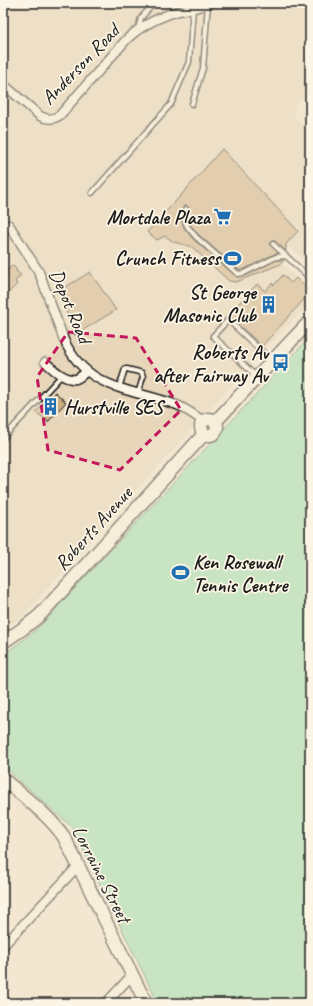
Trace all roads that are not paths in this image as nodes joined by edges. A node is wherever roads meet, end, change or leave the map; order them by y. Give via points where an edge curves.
1 (154, 3) edge
2 (209, 4) edge
3 (193, 8) junction
4 (138, 30) junction
5 (3, 84) edge
6 (192, 104) dead end
7 (92, 193) dead end
8 (186, 208) dead end
9 (9, 225) dead end
10 (274, 244) dead end
11 (285, 256) junction
12 (310, 278) edge
13 (310, 321) edge
14 (272, 361) junction
15 (45, 362) dead end
16 (87, 371) junction
17 (62, 375) junction
18 (257, 377) junction
19 (118, 388) junction
20 (138, 394) junction
21 (209, 421) junction
22 (3, 438) edge
23 (3, 642) edge
24 (3, 779) edge
25 (78, 866) junction
26 (3, 946) edge
27 (132, 975) junction
28 (106, 1003) edge
29 (146, 1003) edge

1 - 4 lane via 141,18
2 - 3 street, Anderson Road
2 - 6 lane via 203,68
3 - 4 street, Anderson Road via 174,13
3 - 7 lane via 189,62 171,104
4 - 5 street, Anderson Road via 126,40 60,115 53,119 40,116
8 - 11 lane via 183,214 187,226 238,274 276,257
9 - 16 street, Depot Road via 39,272 68,348
10 - 11 lane
11 - 12 lane
13 - 14 street
14 - 18 street
14 - 18 lane via 228,320 214,336
15 - 17 street
16 - 17 street via 74,379
16 - 19 street, Depot Road
17 - 22 lane
18 - 21 street
19 - 20 street, Depot Road
19 - 20 lane via 125,369 139,372 142,373 142,377
20 - 21 street, Depot Road via 176,404
21 - 23 street, Roberts Avenue via 201,426 204,434 38,616
24 - 25 street, Lorraine Street via 58,829
25 - 26 street
25 - 27 street, Lorraine Street
27 - 28 street
27 - 29 street, Lorraine Street

